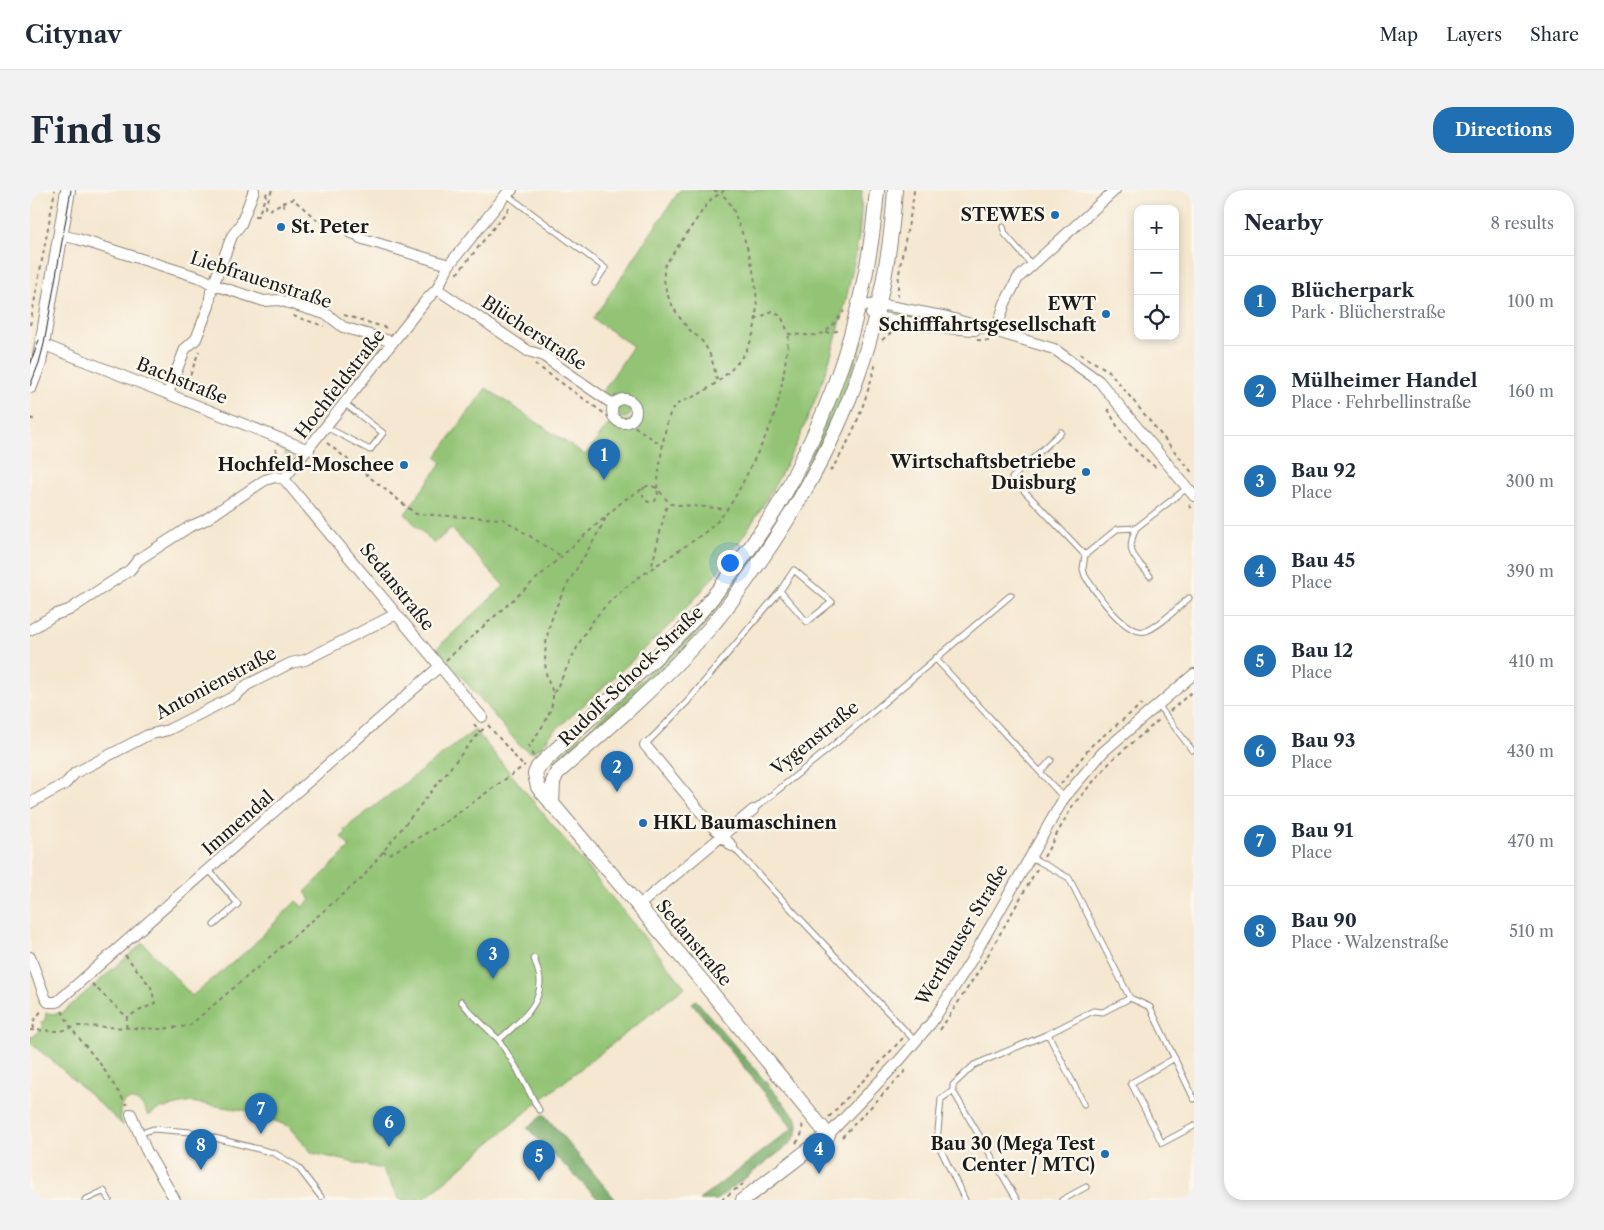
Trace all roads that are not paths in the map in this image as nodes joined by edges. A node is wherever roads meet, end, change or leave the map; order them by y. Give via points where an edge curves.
1 (68, 190) edge
2 (254, 190) edge
3 (877, 190) edge
4 (895, 190) edge
5 (1115, 190) edge
6 (508, 192) edge
7 (1004, 227) dead end
8 (60, 235) junction
9 (349, 235) dead end
10 (360, 238) joint
11 (449, 265) junction
12 (1032, 265) junction
13 (595, 282) dead end
14 (214, 285) junction
15 (437, 289) junction
16 (854, 307) junction
17 (878, 310) junction
18 (996, 331) junction
19 (393, 342) junction
20 (42, 344) junction
21 (30, 359) edge
22 (30, 386) edge
23 (168, 393) junction
24 (344, 403) junction
25 (610, 403) junction
26 (325, 427) junction
27 (1061, 432) dead end
28 (309, 450) junction
29 (284, 479) junction
30 (1187, 492) edge
31 (1136, 528) junction
32 (1085, 555) junction
33 (1150, 576) dead end
34 (780, 591) junction
35 (1011, 594) dead end
36 (1189, 598) dead end
37 (396, 614) junction
38 (30, 630) edge
39 (935, 658) junction
40 (439, 667) junction
41 (1194, 674) edge
42 (1158, 706) junction
43 (482, 717) dead end
44 (645, 745) joint
45 (1192, 750) dead end
46 (1051, 760) dead end
47 (1040, 772) junction
48 (535, 774) joint
49 (1064, 798) junction
50 (30, 802) edge
51 (552, 805) junction
52 (753, 810) joint
53 (722, 836) junction
54 (732, 846) joint
55 (1030, 857) junction
56 (209, 870) junction
57 (638, 906) junction
58 (214, 925) dead end
59 (30, 957) edge
60 (534, 958) dead end
61 (1130, 998) junction
62 (461, 1001) dead end
63 (1048, 1034) junction
64 (499, 1040) junction
65 (915, 1041) junction
66 (1175, 1058) junction
67 (953, 1091) junction
68 (1194, 1099) edge
69 (1084, 1104) dead end
70 (539, 1110) dead end
71 (131, 1114) road end
72 (1194, 1126) edge
73 (139, 1134) junction
74 (835, 1136) junction
75 (1086, 1187) dead end
76 (321, 1197) dead end
77 (85, 1200) edge
78 (109, 1200) edge
79 (175, 1200) edge
80 (743, 1200) edge
81 (966, 1200) edge
82 (1017, 1200) edge
83 (1062, 1200) edge

1 - 8 main road
2 - 14 street
3 - 16 main road, Rudolf-Schock-Straße via 874,229
4 - 17 main road, Rudolf-Schock-Straße via 892,231
5 - 12 street
6 - 11 street, Hochfeldstraße
6 - 13 lane via 515,201 605,268
7 - 12 lane via 1005,234
8 - 14 street, Liebfrauenstraße via 201,278
8 - 20 main road
9 - 10 lane
10 - 11 street
11 - 15 street, Hochfeldstraße
12 - 18 street via 1018,278
14 - 19 street, Liebfrauenstraße via 264,301 279,300 328,315 343,327
14 - 23 street via 210,306 196,339 185,349
15 - 19 street, Hochfeldstraße
15 - 25 street, Blücherstraße via 528,351 542,355
16 - 17 street
16 - 48 main road, Rudolf-Schock-Straße via 842,367 780,504 735,569 695,618 538,767
17 - 18 street via 947,317
17 - 51 main road, Rudolf-Schock-Straße via 848,405 794,512 708,630 557,774 553,782
18 - 30 street via 1054,349 1099,381
19 - 24 street, Hochfeldstraße
20 - 21 main road
20 - 22 main road
20 - 23 street, Bachstraße
23 - 28 street, Bachstraße
24 - 26 street, Hochfeldstraße
24 - 26 lane via 383,433 379,439 370,450
25 - 25 street, Blücherstraße via 614,417 620,422 634,419 635,406 630,401 623,399
26 - 28 street, Hochfeldstraße
27 - 32 lane via 1012,478
28 - 29 street, Hochfeldstraße
29 - 37 street, Sedanstraße
29 - 38 street via 265,480 138,560 130,570 68,610
30 - 31 lane
31 - 32 lane via 1117,529
31 - 33 lane via 1130,550
32 - 36 lane via 1085,576 1128,628 1146,631
34 - 34 lane via 807,622 832,602 794,570
34 - 44 lane via 688,701
35 - 39 lane, Vygenstraße
37 - 40 street, Sedanstraße
37 - 50 street, Antonienstraße via 305,660 291,662 235,696 168,730 140,739 75,773 65,784
39 - 47 lane
39 - 52 lane, Vygenstraße
40 - 43 street, Sedanstraße
40 - 56 street, Immendal
41 - 42 street, Werthauser Straße
42 - 45 lane
42 - 49 street, Werthauser Straße via 1103,752
44 - 53 street
46 - 47 lane
47 - 49 lane
48 - 51 main road, Sedanstraße via 538,787
49 - 55 street, Werthauser Straße
51 - 57 main road, Sedanstraße
52 - 53 street, Vygenstraße
53 - 54 street
53 - 57 street, Vygenstraße
54 - 65 lane
55 - 61 lane via 1069,878
55 - 65 street, Werthauser Straße via 969,964 932,1022
56 - 58 lane via 238,904
56 - 59 street, Immendal via 53,1002
57 - 74 main road, Sedanstraße
60 - 64 lane via 540,981 536,1000 528,1014
61 - 63 lane via 1103,1012 1093,1011
61 - 66 lane via 1150,1006
62 - 64 lane
63 - 67 lane via 974,1065 953,1085
63 - 69 lane
64 - 70 lane
65 - 74 street, Werthauser Straße
66 - 68 lane
66 - 72 lane via 1131,1083 1162,1143
67 - 81 lane via 942,1099 937,1142
67 - 82 lane
71 - 73 street
73 - 76 lane via 153,1129 191,1132 274,1153 298,1167
73 - 79 street
74 - 80 main road, Werthauser Straße
75 - 83 lane
77 - 78 lane via 104,1191

